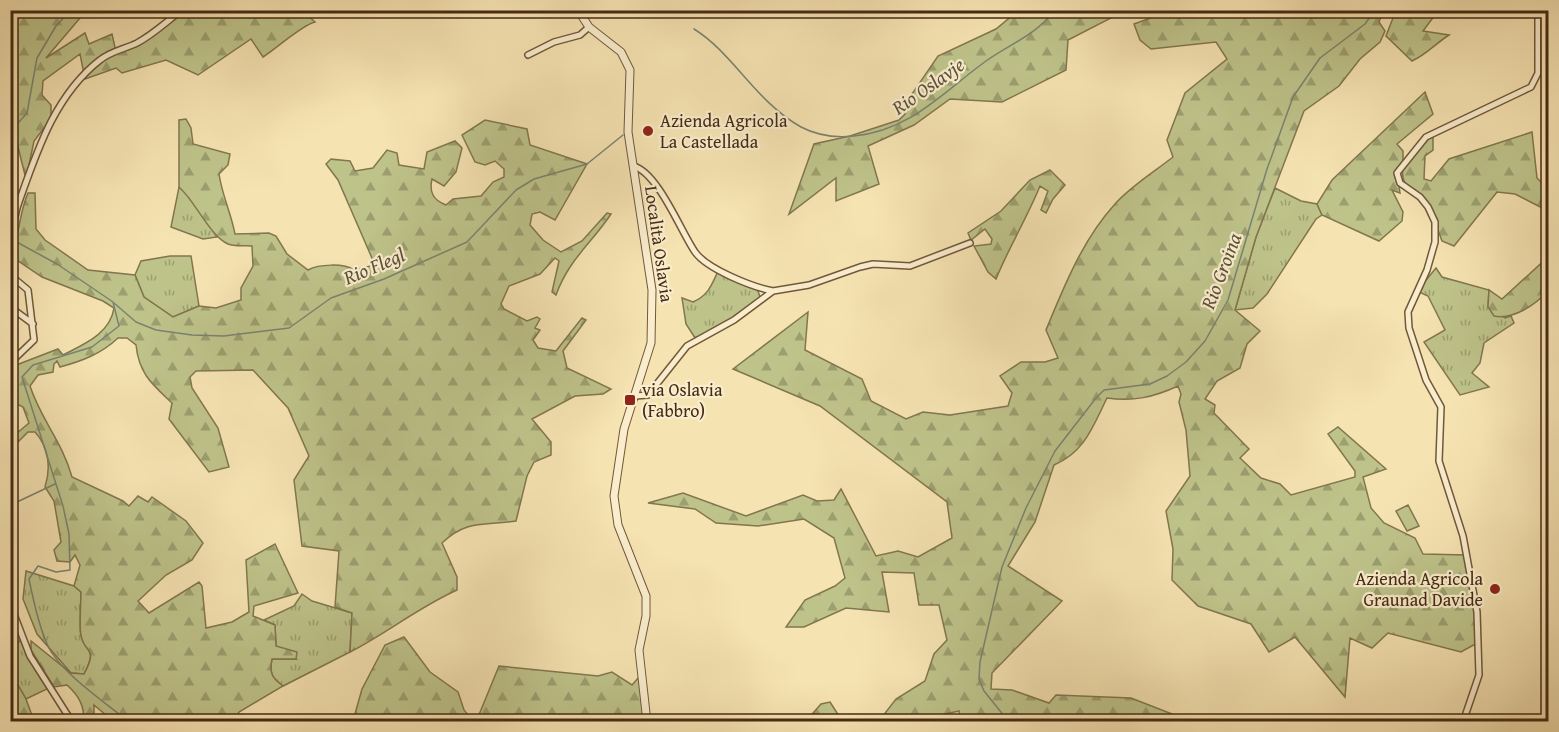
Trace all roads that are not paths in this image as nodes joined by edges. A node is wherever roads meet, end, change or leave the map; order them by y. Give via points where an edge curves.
1 (182, 10) edge
2 (578, 10) edge
3 (1538, 10) edge
4 (589, 27) junction
5 (528, 55) dead end
6 (633, 166) junction
7 (10, 242) edge
8 (970, 243) dead end
9 (10, 275) edge
10 (757, 288) junction
11 (773, 291) junction
12 (761, 300) junction
13 (10, 308) edge
14 (33, 324) junction
15 (10, 363) edge
16 (635, 396) junction
17 (10, 604) edge
18 (72, 722) edge
19 (647, 722) edge
20 (1463, 722) edge

1 - 7 street via 153,34 100,60 73,86 34,156
2 - 4 street
3 - 20 street via 1538,73 1531,87 1426,136 1397,173 1400,183 1420,197 1435,222 1436,242 1408,312 1408,328 1426,380 1441,407 1439,461 1463,536 1477,612 1479,675
4 - 5 street via 580,35
4 - 6 street, Località Oslavia via 617,48 627,62 631,77 627,112
6 - 10 street, Località Oslavia via 660,192 695,253 706,263
6 - 16 street, Località Oslavia via 653,299 651,343
8 - 11 street, Località Oslavia via 910,266 873,264 809,285
9 - 14 street via 28,290
10 - 11 street, Località Oslavia
10 - 12 street
11 - 12 street, Località Oslavia
12 - 16 street, Località Oslavia via 687,346 648,395
13 - 14 street
14 - 15 street via 34,340
16 - 19 street, Località Oslavia via 623,438 615,518 646,596 639,650
17 - 18 street via 30,657

